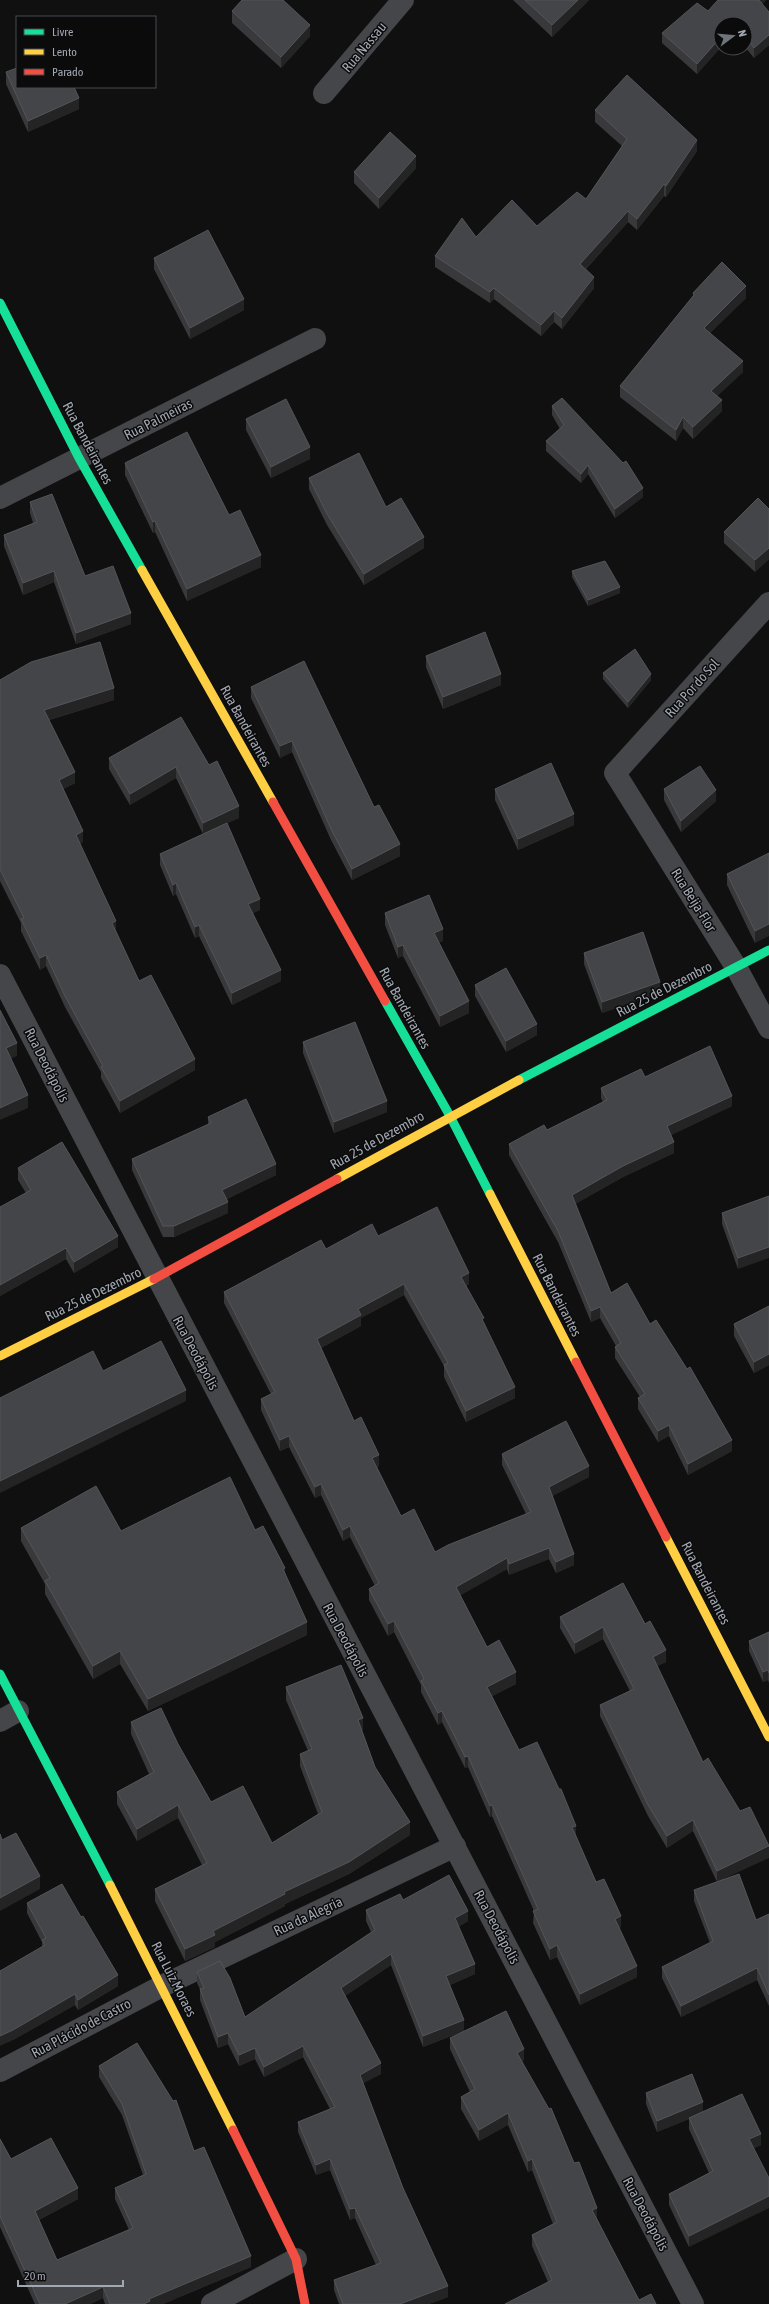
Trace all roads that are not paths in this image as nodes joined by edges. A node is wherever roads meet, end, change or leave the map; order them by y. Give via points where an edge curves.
1 (403, 0) edge
2 (324, 93) dead end
3 (0, 303) edge
4 (315, 339) dead end
5 (79, 458) junction
6 (0, 498) edge
7 (769, 603) edge
8 (615, 773) joint
9 (769, 950) edge
10 (736, 967) junction
11 (0, 975) edge
12 (769, 1028) edge
13 (450, 1116) junction
14 (157, 1278) junction
15 (0, 1356) edge
16 (0, 1674) edge
17 (9, 1716) edge
18 (769, 1737) edge
19 (455, 1846) junction
20 (162, 1986) junction
21 (0, 2071) edge
22 (296, 2259) junction
23 (212, 2304) edge
24 (306, 2304) edge
25 (693, 2304) edge

1 - 2 street, Rua Nassau
3 - 5 street, Rua Bandeirantes
4 - 5 street, Rua Palmeiras
5 - 6 street, Rua Palmeiras
5 - 13 street, Rua Bandeirantes
7 - 8 street, Rua Por do Sol
8 - 10 street, Rua Beija-Flor
9 - 10 street, Rua 25 de Dezembro
10 - 12 street, Rua Beija-Flor
10 - 13 street, Rua 25 de Dezembro
11 - 14 street, Rua Deodápolis
13 - 14 street, Rua 25 de Dezembro
13 - 18 street, Rua Bandeirantes
14 - 15 street, Rua 25 de Dezembro
14 - 19 street, Rua Deodápolis
16 - 17 street, Rua Luiz Moraes
17 - 20 street, Rua Luiz Moraes
19 - 20 street, Rua da Alegria
19 - 25 street, Rua Deodápolis
20 - 21 street, Rua Plácido de Castro
20 - 22 street, Rua Luiz Moraes
22 - 23 street
22 - 24 street, Rua Luiz Moraes

